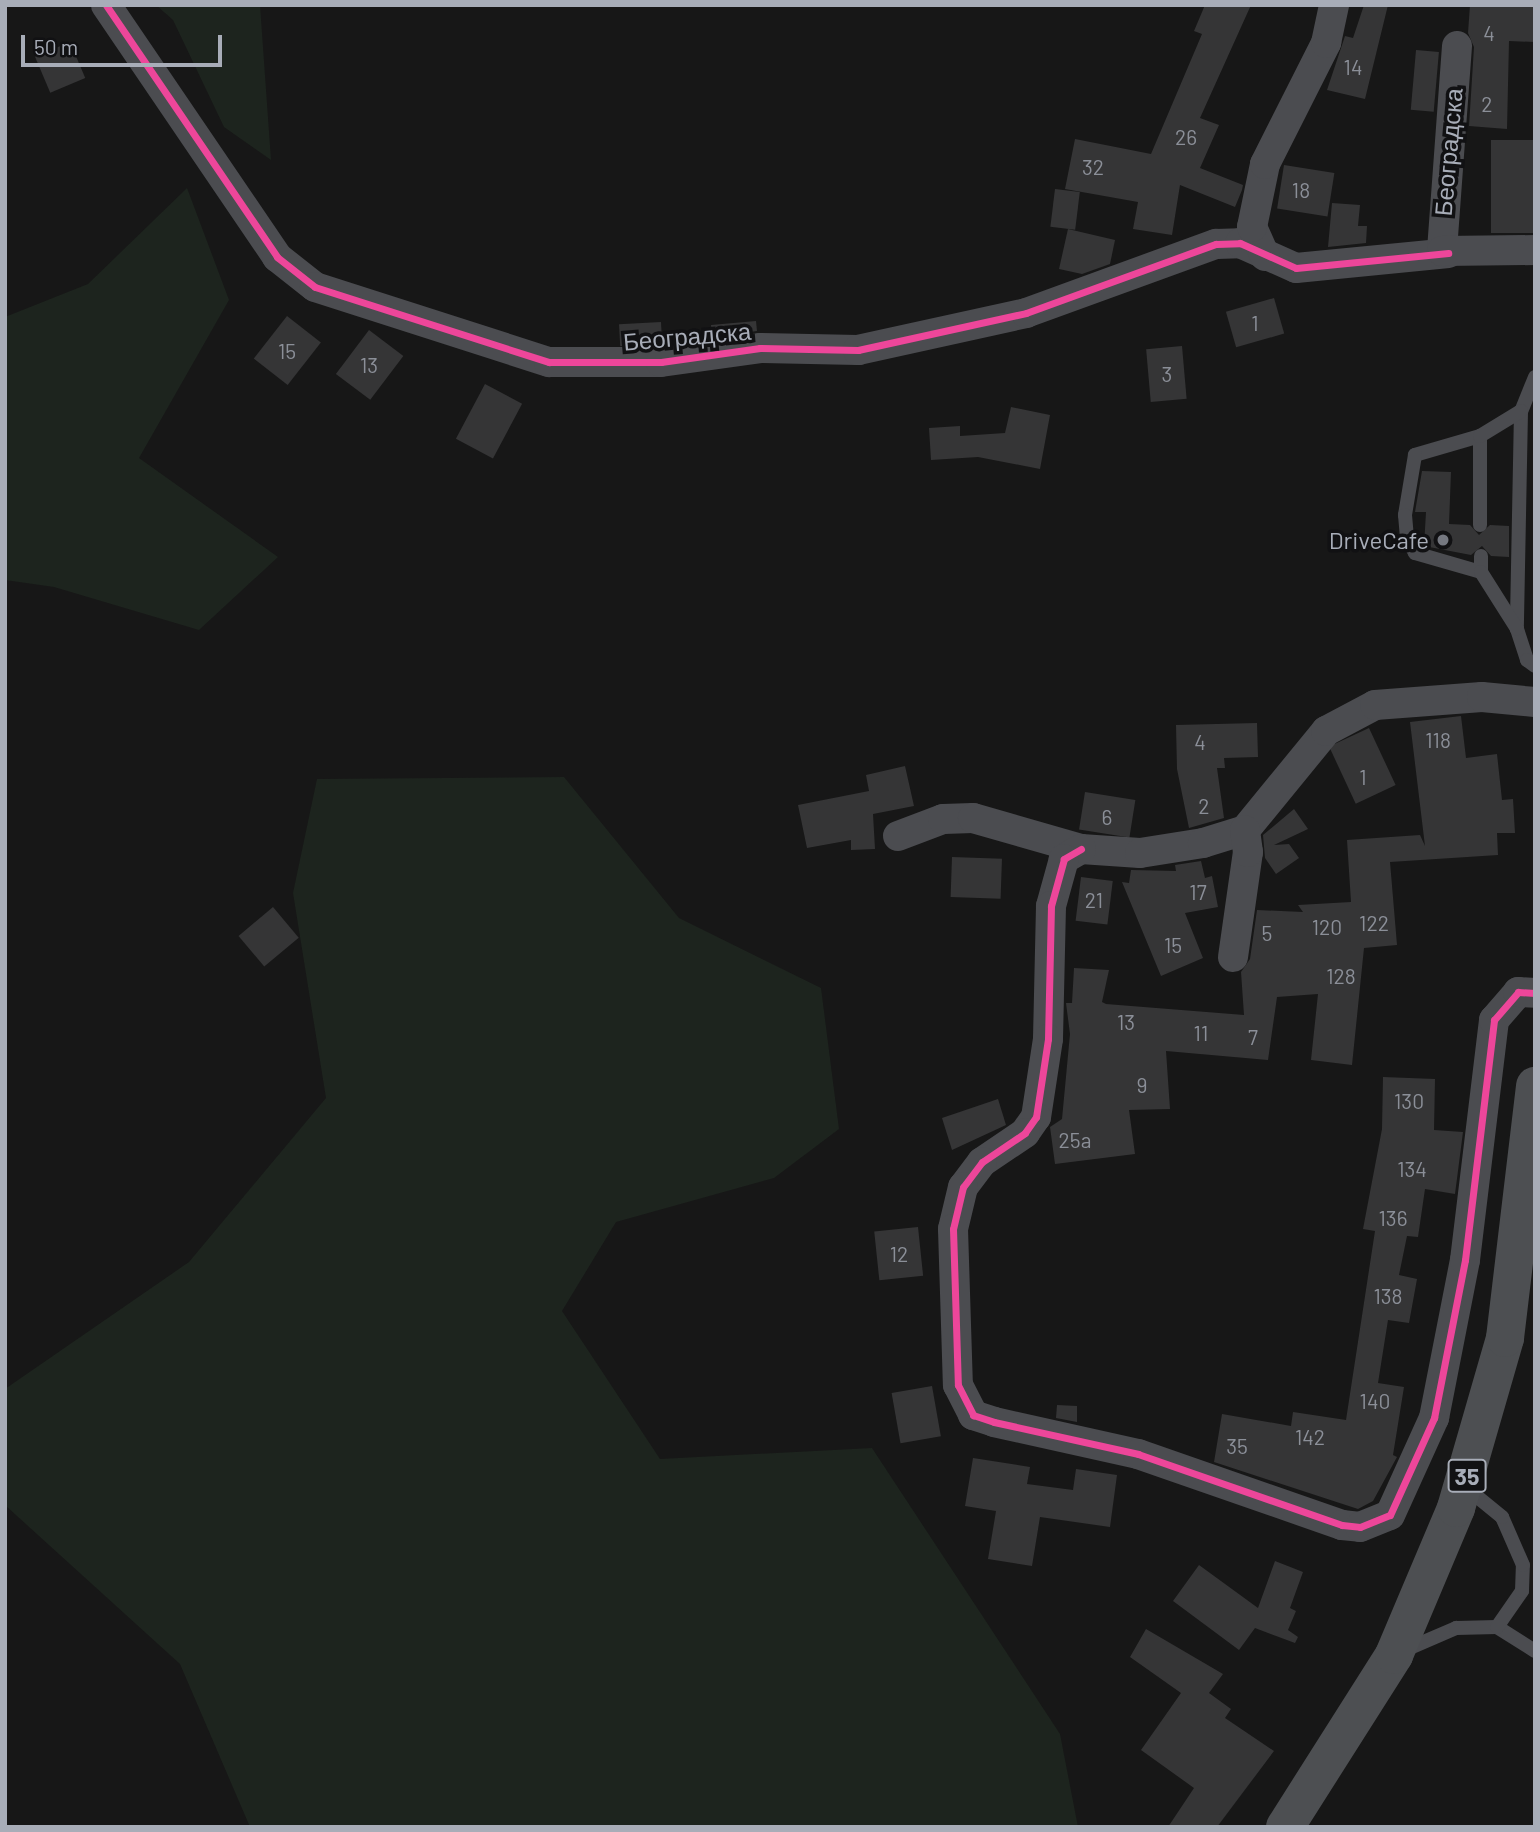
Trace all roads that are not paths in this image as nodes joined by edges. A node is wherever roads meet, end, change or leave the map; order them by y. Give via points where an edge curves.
1 (106, 5) edge
2 (1334, 5) edge
3 (1457, 46) dead end
4 (1535, 250) edge
5 (1448, 253) junction
6 (1265, 256) junction
7 (1535, 377) edge
8 (1521, 411) junction
9 (1480, 436) junction
10 (1480, 525) dead end
11 (1481, 556) dead end
12 (1481, 572) junction
13 (1517, 629) junction
14 (1535, 666) edge
15 (1535, 702) edge
16 (1245, 830) junction
17 (898, 836) dead end
18 (1081, 849) junction
19 (1233, 957) dead end
20 (1535, 993) edge
21 (1535, 1086) edge
22 (1464, 1485) junction
23 (1497, 1627) junction
24 (1535, 1651) edge
25 (1394, 1655) junction
26 (1285, 1827) edge

1 - 6 street, Београдска via 277,257 315,287 549,362 661,362 760,348 858,350 1026,313 1216,244 1240,243
2 - 6 street via 1326,43 1265,164 1252,227
3 - 5 street, Београдска via 1440,244
4 - 5 street, Београдска
5 - 6 street, Београдска via 1296,268
7 - 8 lane
8 - 9 lane
8 - 13 lane
9 - 10 lane
9 - 12 lane via 1415,455 1405,515 1407,538 1416,553
11 - 12 lane
12 - 13 lane
13 - 14 lane via 1527,660
15 - 16 street via 1482,697 1375,705 1326,731
16 - 18 street via 1140,853
16 - 19 street via 1248,852
17 - 18 street via 943,819 972,818
18 - 20 street via 1064,859 1051,906 1048,1039 1036,1117 1025,1133 982,1162 962,1187 953,1229 958,1385 973,1415 993,1422 1138,1454 1342,1525 1360,1527 1390,1515 1434,1418 1465,1260 1494,1020 1518,992
21 - 22 main road, 35 via 1505,1338
22 - 23 lane via 1502,1517 1526,1575 1516,1607
22 - 25 main road, 35
23 - 24 lane
23 - 25 lane via 1456,1628
25 - 26 main road, 35

